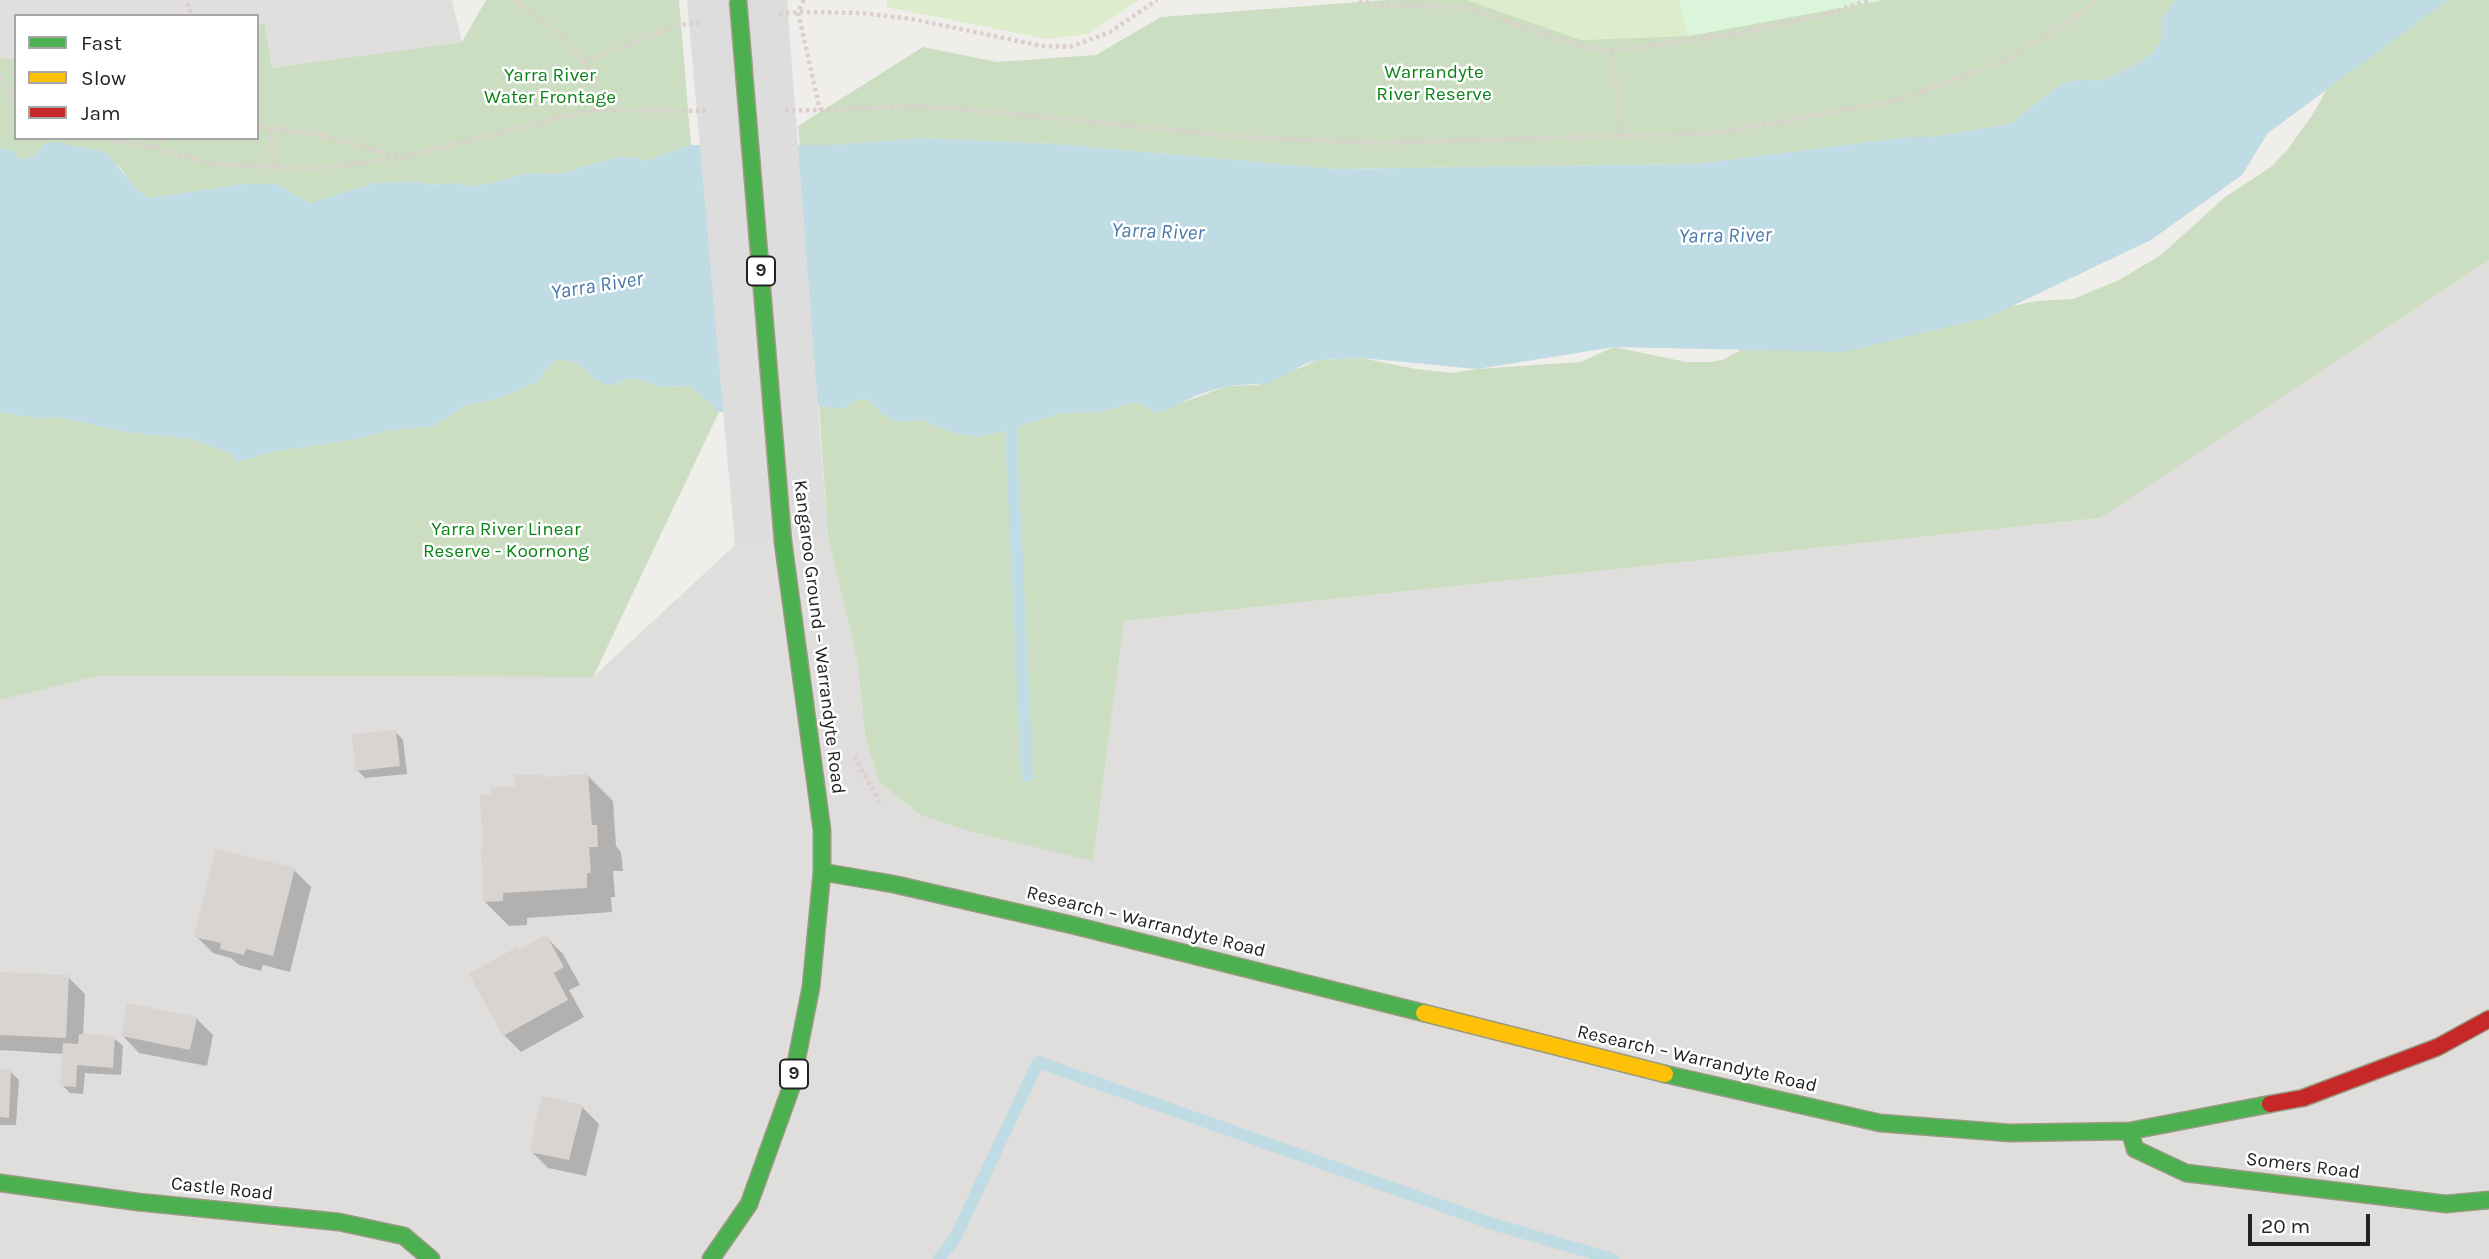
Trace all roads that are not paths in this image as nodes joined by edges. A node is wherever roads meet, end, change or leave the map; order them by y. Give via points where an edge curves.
1 (738, 0) edge
2 (822, 872) junction
3 (2489, 1019) edge
4 (2130, 1131) junction
5 (0, 1183) edge
6 (2489, 1200) edge
7 (431, 1259) edge
8 (710, 1259) edge

1 - 2 main road, Kangaroo Ground – Warrandyte Road / 9, bridge via 783,542 822,830
2 - 4 main road, Research – Warrandyte Road via 1072,925 1701,1083 1880,1123 2010,1133
2 - 8 main road, Kangaroo Ground – Warrandyte Road / 9 via 811,987 791,1088 749,1203
3 - 4 main road, Research – Warrandyte Road via 2438,1047 2303,1098
4 - 6 main road, Somers Road via 2135,1149 2186,1173 2446,1204
5 - 7 main road, Castle Road via 339,1222 404,1236

